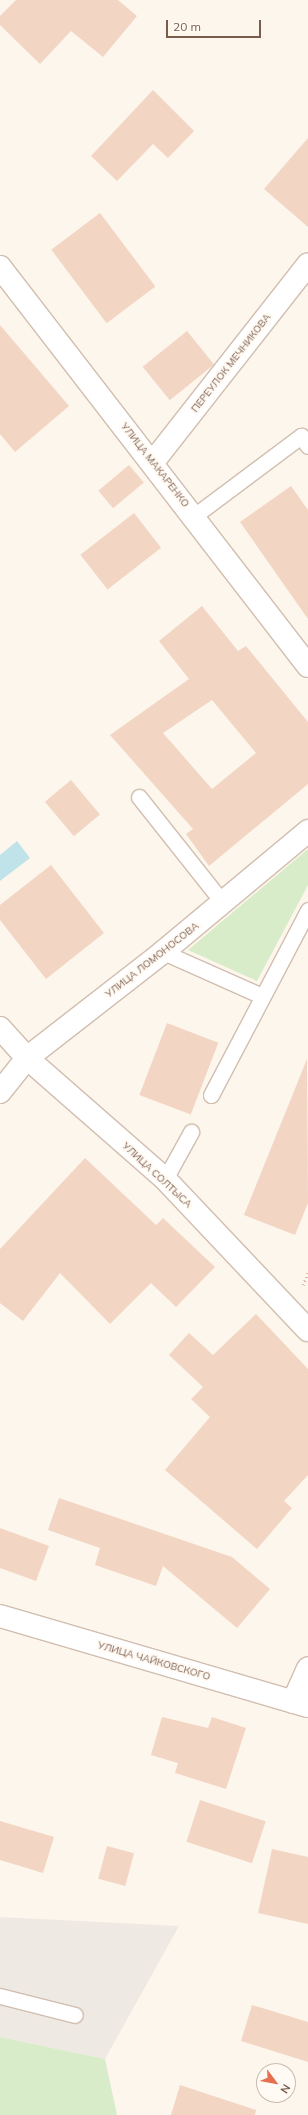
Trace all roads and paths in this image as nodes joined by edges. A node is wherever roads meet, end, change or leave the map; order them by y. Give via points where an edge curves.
1 (308, 264) edge
2 (0, 267) edge
3 (308, 446) edge
4 (153, 462) junction
5 (194, 516) junction
6 (308, 666) edge
7 (139, 797) dead end
8 (308, 831) edge
9 (223, 903) junction
10 (308, 910) edge
11 (163, 952) junction
12 (262, 996) junction
13 (0, 1028) edge
14 (27, 1058) junction
15 (0, 1092) edge
16 (211, 1095) dead end
17 (191, 1132) dead end
18 (165, 1179) junction
19 (308, 1330) edge
20 (0, 1616) edge
21 (308, 1668) edge
22 (300, 1704) edge
23 (0, 1996) edge
24 (74, 2015) dead end

1 - 4 street, ПЕРЕУЛОК МЕЧНИКОВА
2 - 4 street, УЛИЦА МАКАРЕНКО
3 - 5 lane via 301,436
4 - 5 street, УЛИЦА МАКАРЕНКО
5 - 6 street, УЛИЦА МАКАРЕНКО
7 - 9 lane
8 - 9 street, УЛИЦА ЛОМОНОСОВА
9 - 11 street, УЛИЦА ЛОМОНОСОВА
10 - 12 lane
11 - 12 lane
11 - 14 street, УЛИЦА ЛОМОНОСОВА
12 - 16 lane
13 - 14 street, УЛИЦА СОЛТЫСА
14 - 15 street, УЛИЦА ЛОМОНОСОВА
14 - 18 street, УЛИЦА СОЛТЫСА
17 - 18 lane
18 - 19 street, УЛИЦА СОЛТЫСА
20 - 22 street, УЛИЦА ЧАЙКОВСКОГО
21 - 22 street
23 - 24 lane

